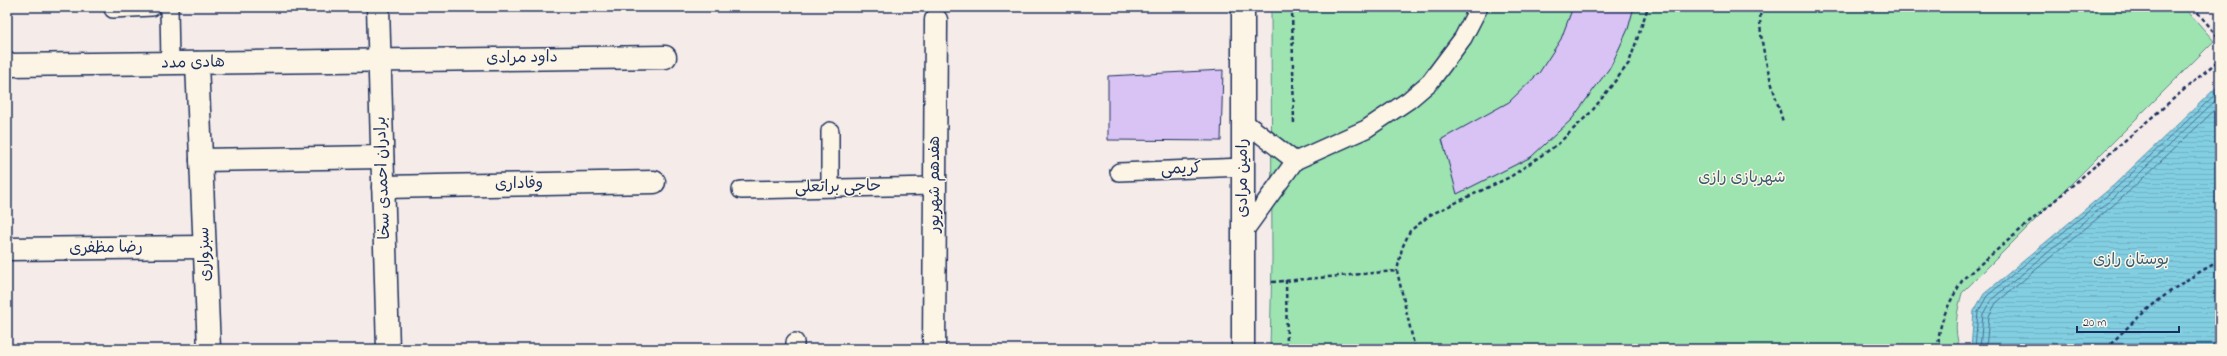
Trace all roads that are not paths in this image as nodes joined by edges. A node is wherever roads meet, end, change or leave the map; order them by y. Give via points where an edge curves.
1 (152, 7) edge
2 (170, 7) edge
3 (378, 7) edge
4 (1243, 7) edge
5 (1478, 7) edge
6 (113, 9) dead end
7 (936, 20) dead end
8 (665, 56) dead end
9 (379, 60) junction
10 (197, 62) junction
11 (170, 63) junction
12 (7, 65) edge
13 (1243, 121) junction
14 (830, 131) dead end
15 (382, 157) junction
16 (201, 160) junction
17 (1295, 161) junction
18 (1243, 167) junction
19 (1119, 172) dead end
20 (654, 182) dead end
21 (935, 186) junction
22 (383, 187) junction
23 (830, 187) junction
24 (741, 190) dead end
25 (1243, 234) junction
26 (204, 247) junction
27 (7, 249) edge
28 (209, 349) edge
29 (388, 349) edge
30 (934, 349) edge
31 (1243, 349) edge

1 - 6 lane
2 - 11 lane
3 - 9 street, برادران احمدی سخا
4 - 13 street, رامین مرادی
5 - 17 lane via 1463,38 1430,82 1409,100 1366,129
7 - 21 street, هفدهم شهریور
8 - 9 street, داود مرادی
9 - 10 street, هادی مدد
9 - 15 street, برادران احمدی سخا
10 - 11 street, هادی مدد
10 - 16 street, سبزواری
11 - 12 street, هادی مدد
13 - 17 lane
13 - 18 street, رامین مرادی
14 - 23 lane
15 - 16 street
15 - 22 street, برادران احمدی سخا
16 - 26 street, سبزواری
17 - 25 lane
18 - 19 lane, کریمی
18 - 25 street, رامین مرادی
20 - 22 street, وفاداری
21 - 23 lane, حاجی براتعلی
21 - 30 street, هفدهم شهریور
22 - 29 street, برادران احمدی سخا
23 - 24 lane, حاجی براتعلی
25 - 31 street, رامین مرادی
26 - 27 street, رضا مظفری
26 - 28 street, سبزواری

